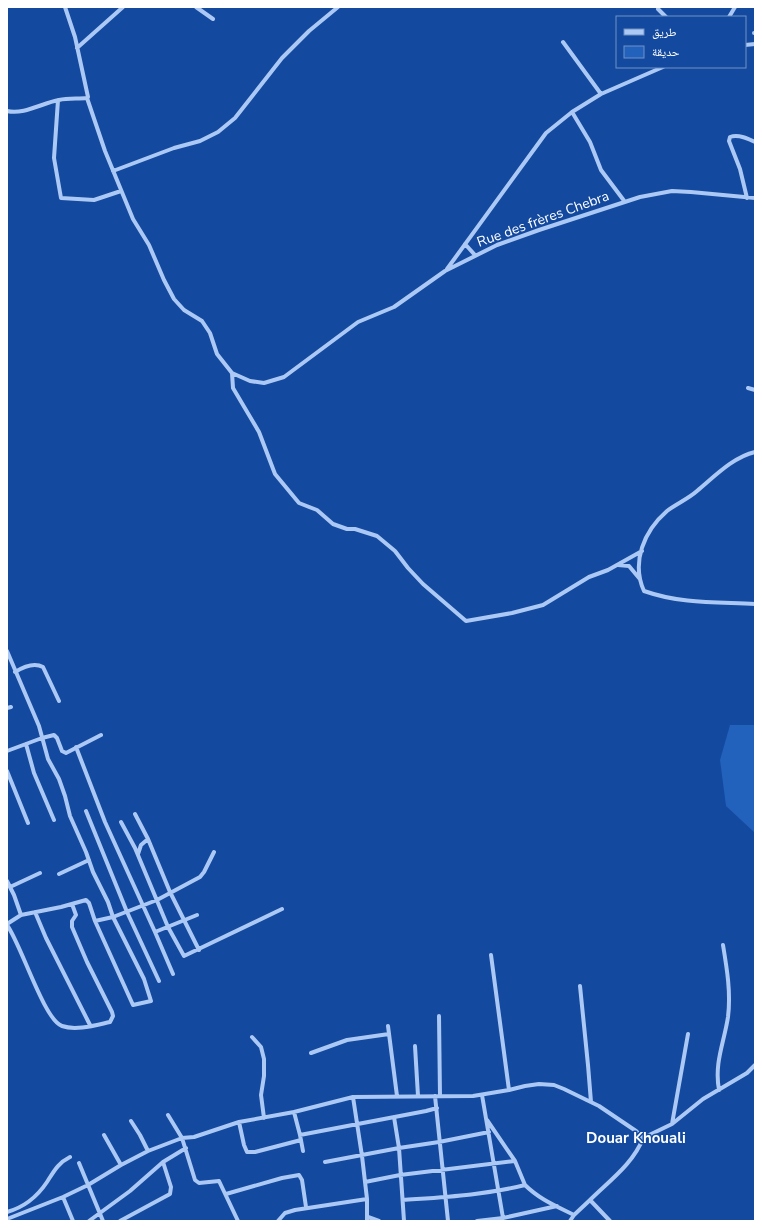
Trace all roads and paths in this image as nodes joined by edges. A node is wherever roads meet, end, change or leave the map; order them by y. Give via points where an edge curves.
1 (65, 7) edge
2 (123, 7) edge
3 (196, 7) edge
4 (338, 7) edge
5 (735, 7) edge
6 (658, 9) dead end
7 (665, 16) edge
8 (730, 16) edge
9 (213, 19) dead end
10 (563, 42) dead end
11 (77, 48) junction
12 (661, 68) edge
13 (601, 94) junction
14 (87, 98) junction
15 (58, 100) junction
16 (7, 111) edge
17 (572, 112) junction
18 (755, 142) edge
19 (113, 171) junction
20 (121, 191) junction
21 (747, 198) junction
22 (755, 198) edge
23 (624, 202) junction
24 (465, 244) junction
25 (475, 255) junction
26 (445, 271) junction
27 (232, 373) junction
28 (748, 388) dead end
29 (755, 390) edge
30 (755, 452) edge
31 (642, 551) junction
32 (618, 565) junction
33 (640, 580) junction
34 (755, 604) edge
35 (7, 651) edge
36 (9, 663) edge
37 (15, 672) junction
38 (59, 701) dead end
39 (101, 736) dead end
40 (42, 738) junction
41 (26, 744) junction
42 (76, 747) junction
43 (7, 751) edge
44 (7, 771) edge
45 (86, 811) dead end
46 (135, 814) dead end
47 (54, 820) dead end
48 (121, 822) dead end
49 (28, 823) dead end
50 (148, 839) junction
51 (214, 852) dead end
52 (138, 855) junction
53 (89, 860) junction
54 (40, 873) dead end
55 (59, 874) dead end
56 (7, 881) edge
57 (10, 887) junction
58 (170, 892) junction
59 (157, 900) junction
60 (72, 904) junction
61 (143, 905) junction
62 (282, 909) dead end
63 (35, 912) junction
64 (127, 912) junction
65 (21, 915) junction
66 (197, 915) dead end
67 (112, 917) junction
68 (184, 920) junction
69 (96, 921) junction
70 (7, 924) edge
71 (168, 927) junction
72 (155, 932) junction
73 (724, 945) dead end
74 (199, 950) junction
75 (491, 955) dead end
76 (173, 974) dead end
77 (159, 981) dead end
78 (580, 986) dead end
79 (439, 1016) dead end
80 (90, 1025) junction
81 (388, 1026) dead end
82 (389, 1034) junction
83 (688, 1034) dead end
84 (252, 1037) dead end
85 (415, 1046) dead end
86 (311, 1053) dead end
87 (755, 1064) edge
88 (509, 1090) junction
89 (719, 1090) junction
90 (482, 1095) junction
91 (397, 1096) junction
92 (418, 1096) junction
93 (435, 1096) junction
94 (440, 1096) junction
95 (353, 1097) junction
96 (591, 1102) junction
97 (437, 1108) junction
98 (294, 1112) junction
99 (168, 1115) dead end
100 (394, 1117) junction
101 (264, 1118) junction
102 (486, 1118) junction
103 (131, 1121) dead end
104 (239, 1122) junction
105 (358, 1124) junction
106 (672, 1124) junction
107 (489, 1132) junction
108 (104, 1135) dead end
109 (300, 1135) junction
110 (182, 1138) junction
111 (644, 1138) junction
112 (301, 1140) junction
113 (440, 1142) junction
114 (186, 1148) junction
115 (399, 1148) junction
116 (148, 1151) junction
117 (303, 1151) dead end
118 (362, 1156) junction
119 (70, 1157) dead end
120 (515, 1161) junction
121 (163, 1162) junction
122 (324, 1162) dead end
123 (79, 1163) dead end
124 (495, 1164) junction
125 (121, 1165) junction
126 (443, 1170) junction
127 (400, 1175) junction
128 (364, 1182) junction
129 (88, 1185) junction
130 (525, 1185) junction
131 (499, 1190) junction
132 (226, 1194) junction
133 (63, 1197) junction
134 (446, 1197) junction
135 (367, 1199) junction
136 (403, 1200) junction
137 (590, 1200) junction
138 (558, 1206) junction
139 (306, 1207) junction
140 (7, 1212) edge
141 (100, 1214) junction
142 (574, 1215) junction
143 (503, 1218) junction
144 (7, 1219) edge
145 (368, 1219) edge
146 (73, 1221) edge
147 (89, 1221) edge
148 (103, 1221) edge
149 (120, 1221) edge
150 (238, 1221) edge
151 (278, 1221) edge
152 (379, 1221) edge
153 (404, 1221) edge
154 (448, 1221) edge
155 (477, 1221) edge
156 (570, 1221) edge
157 (610, 1221) edge

1 - 11 street
2 - 11 street
3 - 9 street
4 - 19 street via 282,58 235,118 218,132
5 - 8 street
6 - 7 street
10 - 13 street
11 - 14 street
12 - 13 street
13 - 17 street
14 - 15 street
14 - 19 street
15 - 16 street via 42,106
15 - 20 street via 54,158 61,198 94,200
17 - 23 street via 590,142 601,170
17 - 24 street via 546,133
18 - 21 street via 747,137 730,137
19 - 20 street
20 - 27 street via 174,299 184,310 202,321 210,333 217,354
21 - 22 street, Rue des frères Chebra
21 - 23 street, Rue des frères Chebra via 672,192 640,196
23 - 25 street, Rue des frères Chebra via 497,244
24 - 25 street
24 - 26 street
25 - 26 street, Rue des frères Chebra
26 - 27 street, Rue des frères Chebra via 394,307 358,322 284,377 264,383 250,381
27 - 32 street via 232,388 259,432 275,474 299,503 317,510 332,524 377,536 395,551 423,584 466,621 543,605 589,577
28 - 29 street
30 - 31 street via 728,466 694,494 668,510 654,523
31 - 32 street
31 - 33 street
32 - 33 street via 629,566
33 - 34 street via 644,590 662,597 691,602
35 - 36 street
36 - 37 street
37 - 38 street via 32,665 43,667
37 - 40 street
39 - 42 street
40 - 41 street
40 - 42 street via 54,736 64,752
40 - 53 street
41 - 43 street
41 - 47 street via 34,773
42 - 61 street via 105,822
44 - 49 street
45 - 64 street
46 - 50 street
48 - 52 street
50 - 52 street via 141,845
50 - 58 street
51 - 58 street via 200,877
52 - 59 street
53 - 55 street
53 - 67 street
54 - 57 street
56 - 57 street
57 - 65 street
58 - 59 street
58 - 68 street
59 - 61 street
59 - 71 street
60 - 63 street
60 - 69 street via 87,900
60 - 80 street via 76,915 72,921 73,930 113,1016 110,1022
61 - 64 street
61 - 72 street
62 - 74 street
63 - 65 street
63 - 80 street
64 - 67 street
64 - 77 street
65 - 70 street
66 - 68 street
67 - 69 street
67 - 69 street via 144,979 151,1001 133,1005
68 - 71 street
68 - 74 street
70 - 80 street via 56,1023 64,1027 79,1028
71 - 72 street
71 - 74 street via 184,956
72 - 76 street
73 - 89 street via 729,991 728,1016 717,1067
75 - 88 street
78 - 96 street
79 - 94 street
81 - 82 street
82 - 86 street via 346,1040
82 - 91 street
83 - 106 street
84 - 101 street via 260,1047 264,1059 261,1095
85 - 92 street
87 - 89 street via 747,1073
88 - 90 street
88 - 96 street via 539,1084 554,1085
89 - 106 street
90 - 94 street
90 - 102 street
91 - 92 street
91 - 95 street
92 - 93 street
93 - 94 street
93 - 97 street
95 - 98 street
95 - 105 street
96 - 111 street
97 - 100 street
97 - 113 street
98 - 101 street
98 - 109 street
99 - 110 street
100 - 105 street
100 - 115 street
101 - 104 street
102 - 107 street
102 - 120 street
103 - 116 street
104 - 110 street via 194,1137
104 - 112 street via 247,1152
105 - 109 street
105 - 118 street
106 - 111 street
107 - 113 street
107 - 124 street
108 - 125 street
109 - 112 street
110 - 114 street
110 - 116 street
111 - 137 street via 641,1146 627,1163
112 - 117 street
113 - 115 street
113 - 126 street
114 - 121 street
114 - 132 street via 197,1182 219,1181
115 - 118 street
115 - 127 street
116 - 125 street
118 - 122 street
118 - 128 street
119 - 140 street via 59,1164 29,1203
120 - 124 street
120 - 130 street
121 - 141 street
121 - 149 street via 171,1187 170,1194
123 - 129 street
124 - 126 street
124 - 131 street
125 - 129 street
126 - 127 street
126 - 134 street
127 - 128 street
127 - 136 street
128 - 135 street
129 - 133 street
129 - 141 street
130 - 131 street
130 - 138 street via 533,1194
131 - 134 street
131 - 143 street
132 - 139 street via 299,1175
132 - 150 street
133 - 144 street
133 - 146 street
134 - 136 street
134 - 154 street
135 - 139 street
135 - 145 street
136 - 153 street
137 - 142 street
137 - 157 street
138 - 142 street
138 - 143 street
139 - 151 street via 286,1213
141 - 147 street
141 - 148 street
142 - 156 street
143 - 155 street
145 - 152 street

